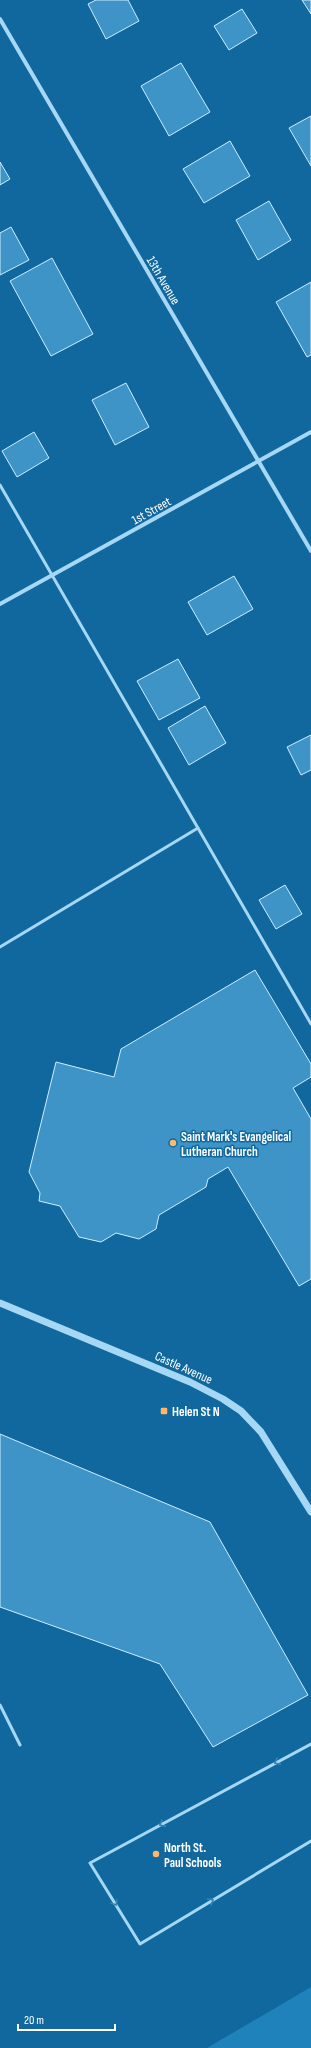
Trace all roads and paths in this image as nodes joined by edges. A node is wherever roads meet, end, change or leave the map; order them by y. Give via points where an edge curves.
1 (0, 19) edge
2 (311, 432) edge
3 (258, 462) junction
4 (0, 485) edge
5 (311, 551) edge
6 (52, 576) junction
7 (0, 604) edge
8 (198, 828) junction
9 (0, 947) edge
10 (311, 1024) edge
11 (0, 1303) edge
12 (311, 1512) edge
13 (0, 1705) edge
14 (311, 1744) edge
15 (20, 1745) dead end
16 (311, 1842) edge

1 - 3 street, 13th Avenue
2 - 3 street, 1st Street
3 - 5 street, 13th Avenue
3 - 6 street, 1st Street
4 - 6 lane
6 - 7 street, 1st Street
6 - 8 lane
8 - 9 lane
8 - 10 lane
11 - 12 street, Castle Avenue via 190,1382 235,1407 261,1432
13 - 15 lane
14 -> 16 lane via 90,1863 140,1944

